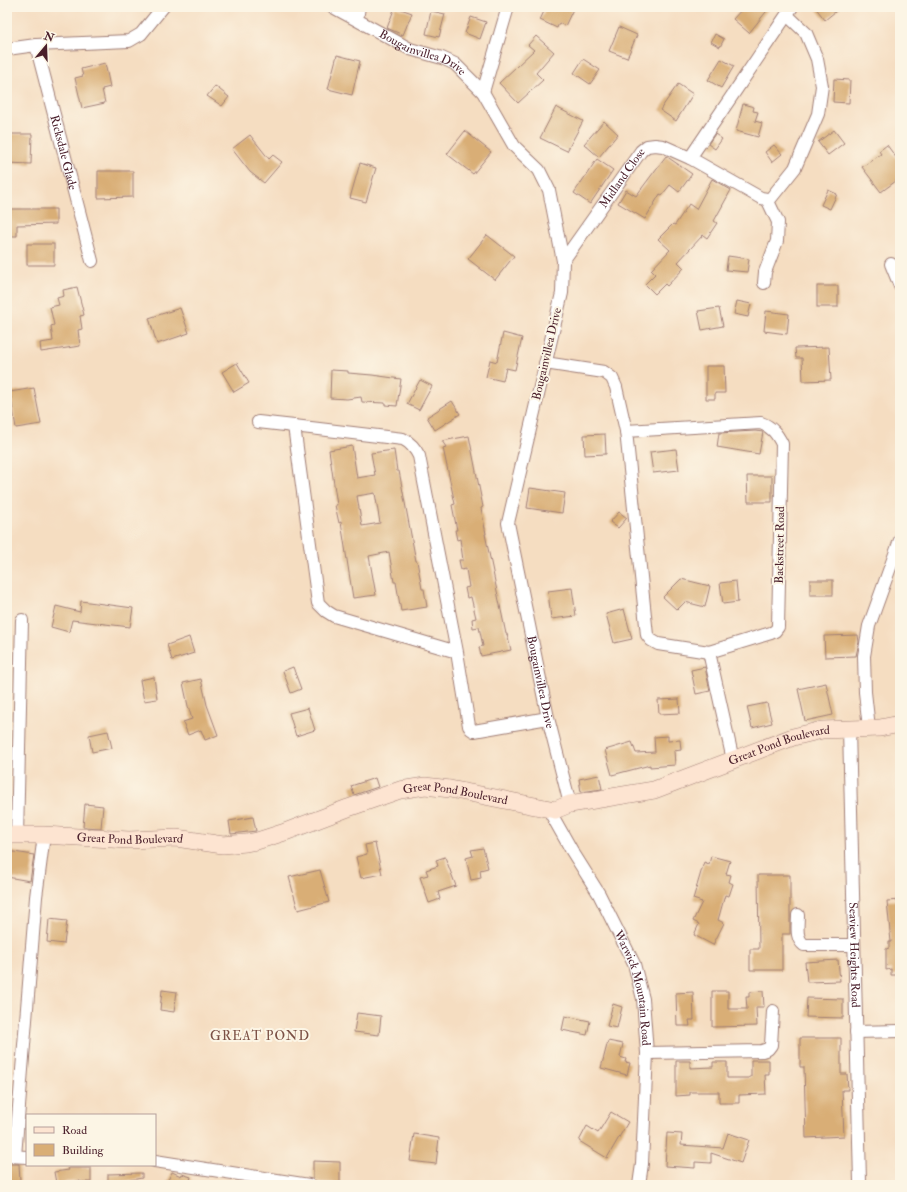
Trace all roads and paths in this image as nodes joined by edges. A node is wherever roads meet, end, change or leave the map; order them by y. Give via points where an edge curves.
1 (163, 7) edge
2 (333, 7) edge
3 (359, 7) edge
4 (508, 7) edge
5 (789, 11) edge
6 (356, 19) junction
7 (36, 45) junction
8 (7, 49) edge
9 (483, 92) junction
10 (690, 158) junction
11 (767, 199) junction
12 (92, 261) dead end
13 (563, 261) junction
14 (891, 264) dead end
15 (764, 283) dead end
16 (900, 286) edge
17 (545, 363) junction
18 (258, 422) dead end
19 (294, 426) junction
20 (626, 431) junction
21 (900, 540) edge
22 (22, 620) dead end
23 (457, 652) junction
24 (709, 652) junction
25 (548, 718) junction
26 (900, 724) edge
27 (849, 728) junction
28 (868, 728) junction
29 (733, 760) junction
30 (570, 804) junction
31 (549, 810) junction
32 (44, 835) junction
33 (12, 836) edge
34 (798, 915) dead end
35 (854, 945) junction
36 (773, 1011) dead end
37 (900, 1031) edge
38 (856, 1032) junction
39 (647, 1053) junction
40 (16, 1156) edge
41 (156, 1161) edge
42 (860, 1182) dead end
43 (309, 1185) edge
44 (639, 1185) edge

1 - 7 street via 141,34 129,41
2 - 6 street, Bougainvillea Drive
3 - 6 street
4 - 9 street
5 - 10 street
5 - 11 street via 806,33 817,58 822,86 818,114 795,168 771,198
6 - 9 street, Bougainvillea Drive via 410,49 455,64
7 - 8 street
7 - 12 street, Ricksdale Glade
9 - 13 street, Bougainvillea Drive via 514,146 539,170 549,190
10 - 11 street, Midland Close
10 - 13 street, Midland Close via 663,146 647,146 641,150
11 - 15 street via 778,222 777,241 765,272
13 - 17 street, Bougainvillea Drive via 562,293
14 - 16 street
17 - 20 street via 604,372 612,378
17 - 25 street, Bougainvillea Drive via 508,523
18 - 19 street
19 - 23 street via 318,603 334,616
19 - 23 street via 403,439 416,449
20 - 24 street via 647,635 658,644
20 - 24 street, Backstreet Road via 761,423 774,430 782,444 778,627 771,633
21 - 28 street via 869,626 864,656
22 - 33 street
23 - 25 street via 470,729 474,731
24 - 29 street
25 - 30 street, Bougainvillea Drive
26 - 28 street, Great Pond Boulevard
27 - 28 street, Great Pond Boulevard
27 - 29 street, Great Pond Boulevard via 822,730 793,737
27 - 35 street, Seaview Heights Road
29 - 30 street, Great Pond Boulevard via 654,790
30 - 31 street, Great Pond Boulevard
31 - 32 street, Great Pond Boulevard via 425,786 391,793 263,840 246,843 223,845 176,838 129,840
31 - 39 street, Warwick Mountain Road via 599,894 634,964 643,999
32 - 33 street, Great Pond Boulevard
32 - 40 street via 36,897
34 - 35 street via 798,938 804,945
35 - 38 street, Seaview Heights Road
36 - 39 street via 771,1045 762,1051
37 - 38 street
38 - 42 street, Seaview Heights Road
39 - 44 street, Warwick Mountain Road
41 - 43 street

